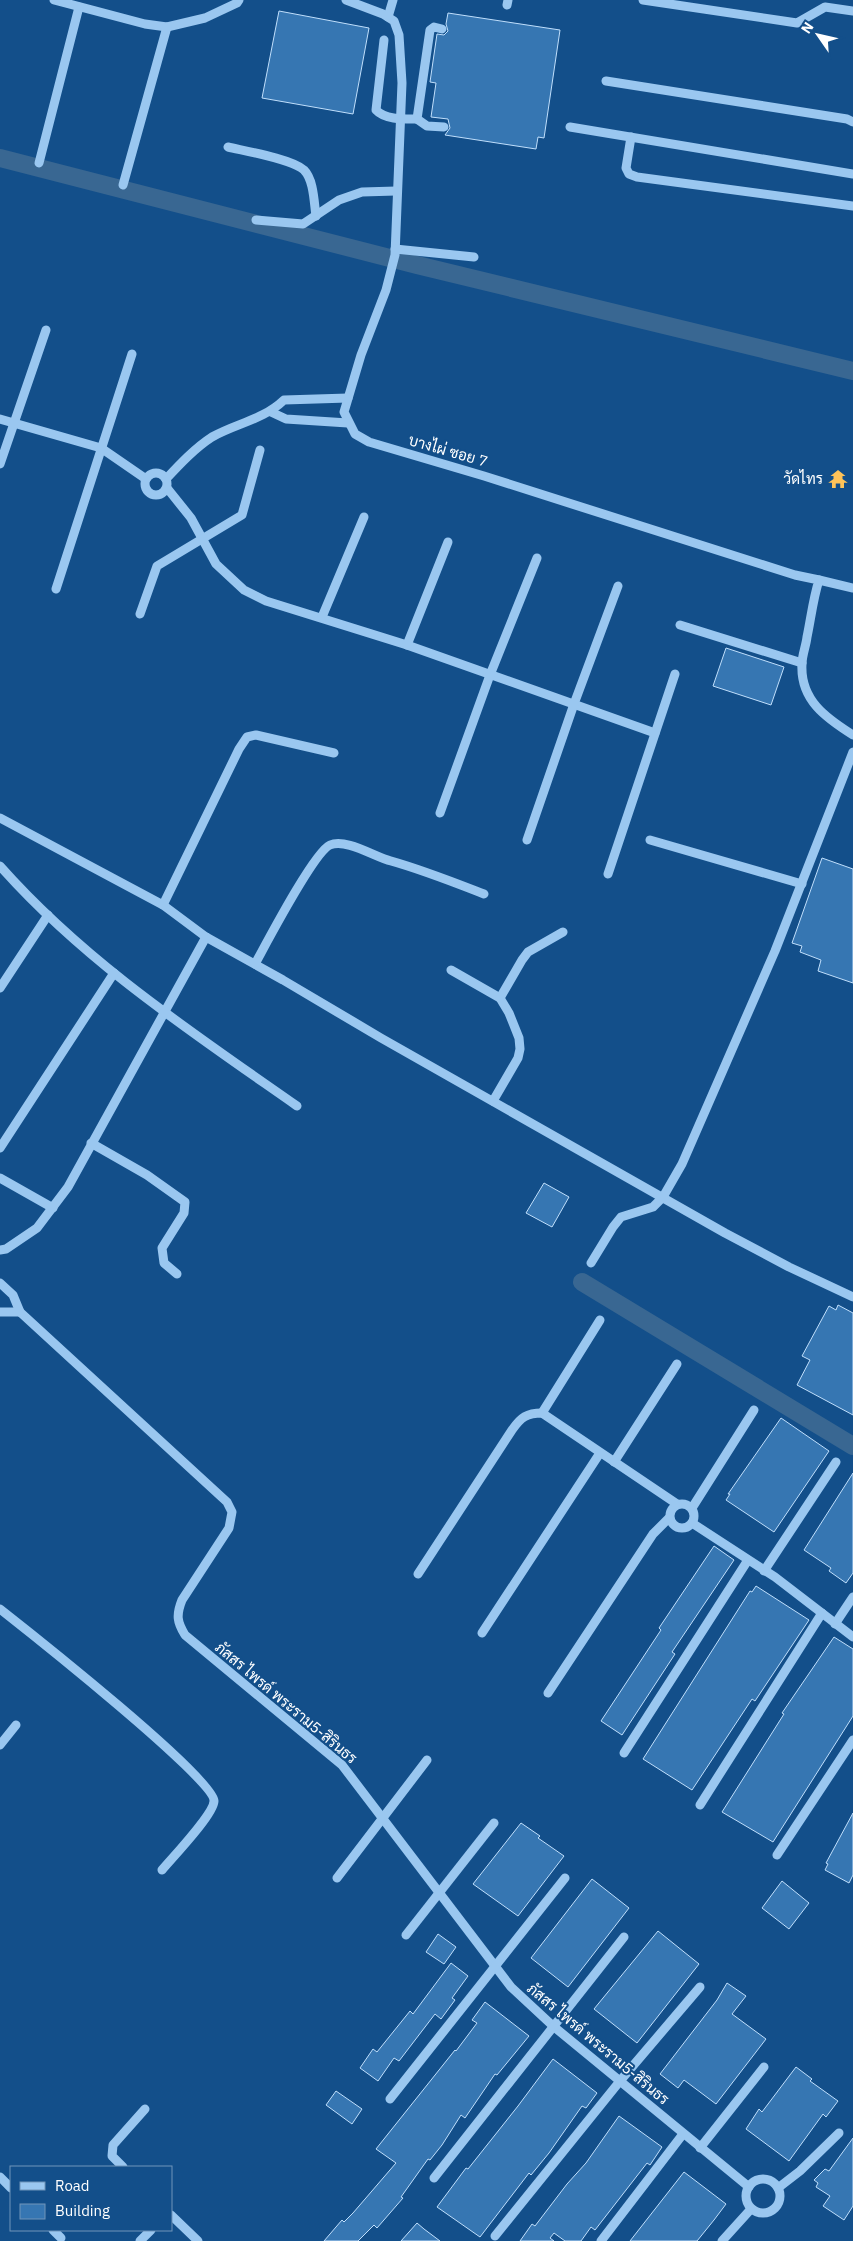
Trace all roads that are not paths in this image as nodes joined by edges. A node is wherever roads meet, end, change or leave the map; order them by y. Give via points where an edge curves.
1 (54, 0) edge
2 (239, 0) edge
3 (346, 0) edge
4 (394, 0) edge
5 (644, 0) edge
6 (70, 2) edge
7 (79, 7) junction
8 (853, 11) edge
9 (388, 17) junction
10 (167, 27) junction
11 (442, 29) dead end
12 (384, 40) dead end
13 (606, 81) dead end
14 (400, 118) junction
15 (417, 119) junction
16 (853, 122) edge
17 (570, 127) dead end
18 (444, 128) dead end
19 (631, 138) junction
20 (228, 147) dead end
21 (39, 163) dead end
22 (853, 174) edge
23 (123, 185) dead end
24 (396, 191) junction
25 (853, 206) edge
26 (316, 216) junction
27 (256, 220) dead end
28 (395, 252) junction
29 (474, 257) dead end
30 (46, 330) dead end
31 (132, 354) dead end
32 (348, 398) junction
33 (271, 412) junction
34 (0, 419) edge
35 (13, 422) junction
36 (348, 423) junction
37 (101, 448) junction
38 (260, 450) dead end
39 (0, 464) edge
40 (146, 479) junction
41 (166, 483) junction
42 (364, 517) dead end
43 (202, 540) junction
44 (448, 542) dead end
45 (536, 558) dead end
46 (819, 580) junction
47 (618, 586) dead end
48 (853, 588) edge
49 (56, 589) dead end
50 (140, 614) dead end
51 (322, 617) junction
52 (680, 625) dead end
53 (407, 644) junction
54 (802, 663) junction
55 (675, 674) dead end
56 (490, 675) junction
57 (574, 704) junction
58 (655, 733) junction
59 (853, 736) edge
60 (853, 752) edge
61 (334, 753) dead end
62 (440, 813) dead end
63 (0, 818) edge
64 (528, 840) dead end
65 (650, 840) dead end
66 (0, 866) edge
67 (608, 874) dead end
68 (802, 884) junction
69 (484, 894) dead end
70 (163, 905) junction
71 (48, 915) junction
72 (563, 932) dead end
73 (206, 937) junction
74 (255, 964) junction
75 (451, 970) dead end
76 (114, 973) junction
77 (0, 988) edge
78 (500, 998) junction
79 (163, 1012) junction
80 (494, 1101) junction
81 (297, 1106) dead end
82 (91, 1143) junction
83 (0, 1148) edge
84 (0, 1178) edge
85 (663, 1197) junction
86 (53, 1208) junction
87 (0, 1250) edge
88 (591, 1263) dead end
89 (177, 1274) dead end
90 (0, 1283) edge
91 (853, 1297) edge
92 (0, 1312) edge
93 (20, 1312) junction
94 (600, 1320) dead end
95 (677, 1364) dead end
96 (754, 1410) dead end
97 (542, 1413) junction
98 (600, 1453) junction
99 (614, 1462) junction
100 (836, 1462) dead end
101 (677, 1504) junction
102 (692, 1508) junction
103 (669, 1518) junction
104 (692, 1523) junction
105 (748, 1560) junction
106 (764, 1571) junction
107 (418, 1574) dead end
108 (853, 1597) edge
109 (0, 1609) edge
110 (822, 1614) junction
111 (835, 1624) junction
112 (482, 1633) dead end
113 (853, 1637) edge
114 (548, 1693) dead end
115 (16, 1726) dead end
116 (853, 1740) edge
117 (0, 1744) edge
118 (624, 1753) dead end
119 (427, 1760) dead end
120 (700, 1805) dead end
121 (384, 1818) junction
122 (494, 1823) dead end
123 (777, 1854) dead end
124 (162, 1870) dead end
125 (337, 1878) dead end
126 (565, 1878) dead end
127 (440, 1894) junction
128 (406, 1935) dead end
129 (624, 1937) dead end
130 (494, 1967) junction
131 (700, 1987) dead end
132 (553, 2026) junction
133 (764, 2067) dead end
134 (620, 2081) junction
135 (390, 2099) dead end
136 (146, 2109) dead end
137 (839, 2133) dead end
138 (683, 2134) junction
139 (700, 2148) junction
140 (122, 2166) edge
141 (0, 2176) edge
142 (434, 2178) dead end
143 (10, 2187) edge
144 (749, 2187) junction
145 (778, 2188) junction
146 (751, 2209) junction
147 (172, 2216) edge
148 (734, 2228) junction
149 (54, 2231) edge
150 (150, 2231) edge
151 (496, 2236) dead end
152 (61, 2238) dead end
153 (140, 2241) edge
154 (198, 2241) edge
155 (601, 2241) edge
156 (722, 2241) edge
157 (734, 2241) edge

1 - 6 street
2 - 10 street via 205,18
3 - 9 street
4 - 9 street
5 - 8 street via 798,23 825,7
6 - 7 street
7 - 10 street
7 - 21 street
9 - 14 street via 394,21 399,34
10 - 23 street
11 - 15 street via 434,27 430,30
12 - 14 street via 376,110 379,114
13 - 16 street
14 - 15 street
14 - 24 street
15 - 18 street via 427,126
17 - 19 street
19 - 22 street
19 - 25 street via 626,168 629,174
20 - 26 street via 293,163 304,171 309,180
24 - 26 street via 362,192 339,200
24 - 28 street
26 - 27 street via 302,224
28 - 29 street
28 - 32 street via 386,290
30 - 35 street
31 - 37 street
32 - 33 street via 284,400
32 - 36 street via 344,412
33 - 36 street via 286,419
33 - 41 street via 212,438 191,454
34 - 35 street
35 - 37 street
35 - 39 street
36 - 46 street, บางไผ่ ซอย 7 via 355,434 369,442
37 - 40 street
37 - 49 street
38 - 43 street via 242,515
40 - 41 street via 154,473 163,475
40 - 41 street via 146,488 151,494 160,495
41 - 43 street
42 - 51 street
43 - 50 street via 157,566
43 - 51 street via 216,564 244,590 266,601
44 - 53 street
45 - 56 street
46 - 48 street, บางไผ่ ซอย 7
46 - 54 street
47 - 57 street
51 - 53 street
52 - 54 street
53 - 56 street
54 - 59 street via 803,680 811,702
55 - 58 street
56 - 57 street
56 - 62 street
57 - 58 street
57 - 64 street
58 - 67 street
60 - 68 street
61 - 70 street via 256,735 247,738
63 - 70 street
65 - 68 street
66 - 71 street
68 - 85 street via 698,1131
69 - 74 street via 356,847 328,846 318,856
70 - 73 street
71 - 76 street
71 - 77 street
72 - 78 street via 528,952
73 - 74 street
73 - 79 street
74 - 80 street
75 - 78 street
76 - 79 street
76 - 83 street
78 - 80 street via 519,1038 520,1049
79 - 81 street
79 - 82 street
80 - 85 street
82 - 86 street
82 - 89 street via 147,1175 185,1202 184,1213 162,1248 164,1263
84 - 86 street
85 - 88 street via 646,1211 622,1217 612,1226
85 - 91 street via 789,1267
86 - 87 street via 37,1228
90 - 93 street, ภัสสร ไพรด์ พระราม5-สิรินธร via 13,1295
92 - 93 street
93 - 121 street, ภัสสร ไพรด์ พระราม5-สิรินธร via 226,1502 232,1512 229,1528 182,1600 178,1623 185,1635 342,1765
94 - 97 street
95 - 99 street
96 - 102 street
97 - 98 street
97 - 107 street via 529,1413 520,1419
98 - 99 street
98 - 112 street
99 - 101 street
100 - 106 street
101 - 102 street
101 - 103 street via 670,1511
102 - 104 street
103 - 104 street via 677,1527 687,1527
103 - 114 street via 653,1534
104 - 105 street
105 - 106 street
105 - 118 street
106 - 110 street
108 - 111 street
109 - 124 street via 189,1767 215,1798 206,1818
110 - 111 street
110 - 120 street
111 - 113 street
115 - 117 street
116 - 123 street
119 - 121 street
121 - 125 street
121 - 127 street, ภัสสร ไพรด์ พระราม5-สิรินธร
122 - 127 street
126 - 130 street
127 - 128 street
127 - 130 street, ภัสสร ไพรด์ พระราม5-สิรินธร
129 - 132 street
130 - 132 street, ภัสสร ไพรด์ พระราม5-สิรินธร
130 - 135 street
131 - 134 street
132 - 134 street, ภัสสร ไพรด์ พระราม5-สิรินธร
132 - 142 street
133 - 139 street
134 - 138 street, ภัสสร ไพรด์ พระราม5-สิรินธร
134 - 151 street
136 - 140 street via 112,2149 112,2156
137 - 145 street via 800,2172
138 - 139 street, ภัสสร ไพรด์ พระราม5-สิรินธร
138 - 155 street
139 - 144 street, ภัสสร ไพรด์ พระราม5-สิรินธร
141 - 143 street
144 - 145 street via 760,2180 774,2182
144 - 146 street via 746,2198
145 - 146 street via 781,2196 774,2210 766,2214
146 - 148 street
147 - 154 street
148 - 156 street
148 - 157 street
149 - 152 street
150 - 153 street

